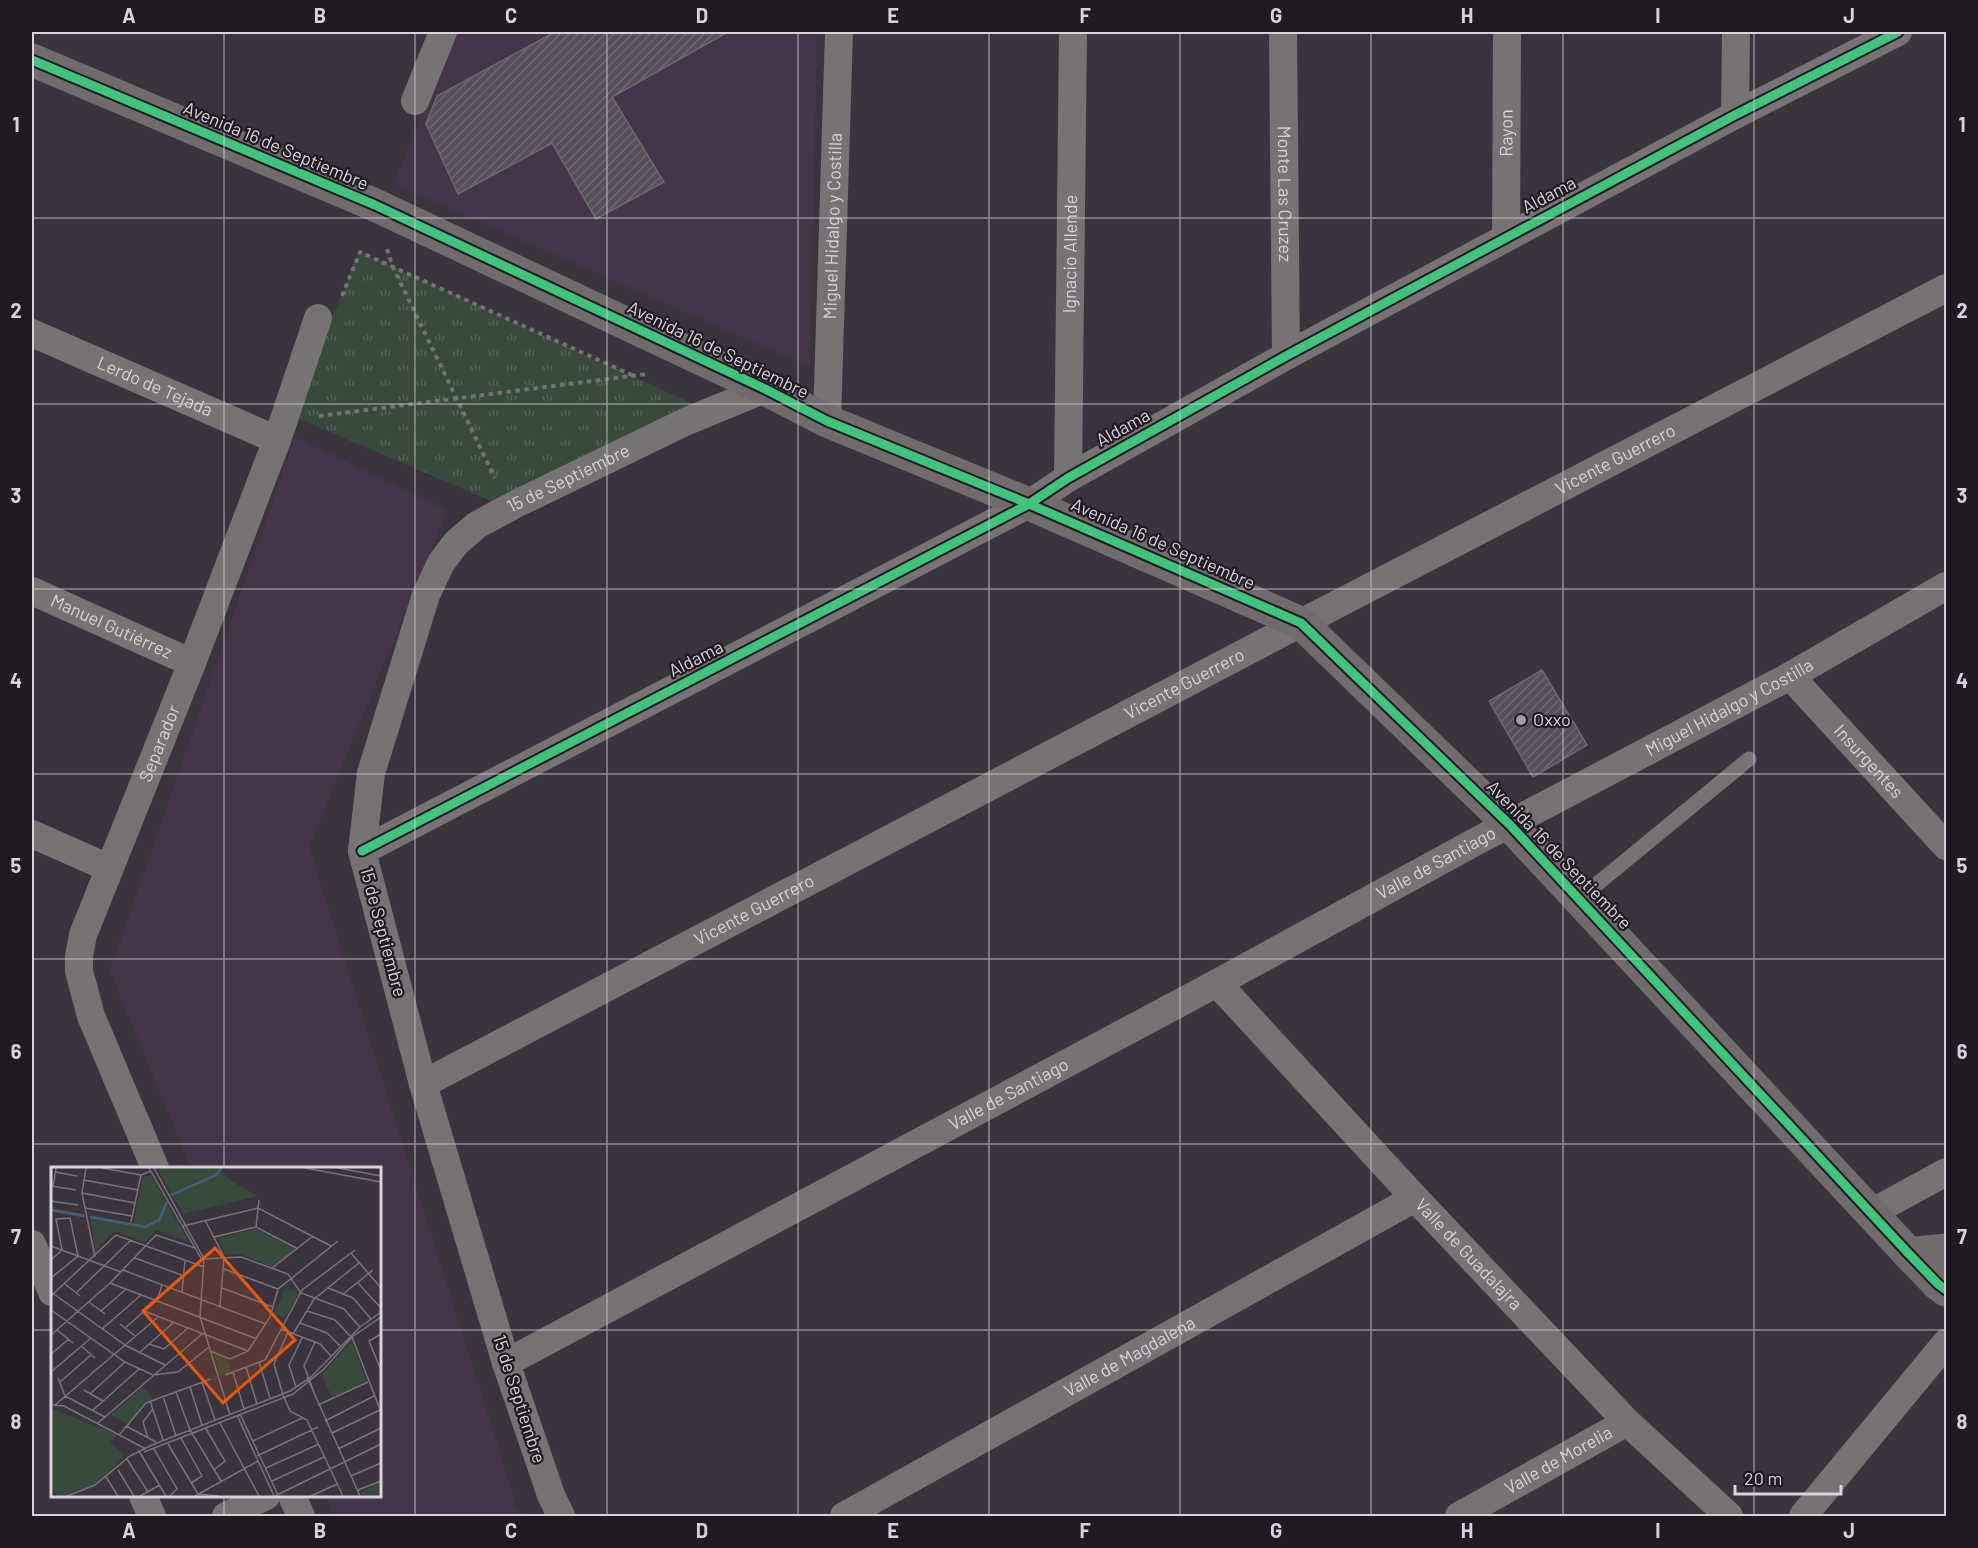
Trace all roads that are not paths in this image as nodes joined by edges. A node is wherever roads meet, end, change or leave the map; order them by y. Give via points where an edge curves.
1 (443, 32) edge
2 (840, 32) edge
3 (1073, 32) edge
4 (1283, 32) edge
5 (1507, 32) edge
6 (1736, 32) edge
7 (1898, 32) edge
8 (32, 60) edge
9 (415, 101) dead end
10 (1735, 115) junction
11 (1506, 237) junction
12 (1947, 288) edge
13 (318, 318) dead end
14 (32, 333) edge
15 (1286, 356) junction
16 (765, 389) junction
17 (827, 421) junction
18 (280, 432) junction
19 (1068, 478) junction
20 (1029, 504) junction
21 (1947, 586) edge
22 (32, 591) edge
23 (1301, 623) junction
24 (192, 663) junction
25 (1790, 676) junction
26 (1749, 759) dead end
27 (1510, 825) junction
28 (32, 834) edge
29 (1947, 846) edge
30 (362, 850) junction
31 (109, 868) junction
32 (1579, 899) junction
33 (1217, 983) junction
34 (423, 1084) junction
35 (155, 1167) edge
36 (1947, 1172) edge
37 (1415, 1198) junction
38 (1870, 1213) junction
39 (32, 1244) edge
40 (1947, 1250) edge
41 (1909, 1254) junction
42 (51, 1290) edge
43 (1947, 1290) edge
44 (1947, 1343) edge
45 (506, 1363) junction
46 (1627, 1422) junction
47 (143, 1497) edge
48 (264, 1497) edge
49 (292, 1497) edge
50 (152, 1516) edge
51 (226, 1516) edge
52 (301, 1516) edge
53 (561, 1516) edge
54 (844, 1516) edge
55 (1459, 1516) edge
56 (1729, 1516) edge
57 (1803, 1516) edge

1 - 9 street
2 - 17 street, Miguel Hidalgo y Costilla
3 - 19 street, Ignacio Allende
4 - 15 street, Monte Las Cruzez
5 - 11 street, Rayon
6 - 10 street
7 - 10 street, Aldama
8 - 16 street, Avenida 16 de Septiembre via 375,205
10 - 11 street, Aldama
11 - 15 street, Aldama
12 - 23 street, Vicente Guerrero
13 - 18 street, Separador
14 - 18 street, Lerdo de Tejada
15 - 19 street, Aldama
16 - 17 street, Avenida 16 de Septiembre
16 - 30 street, 15 de Septiembre via 684,422 510,508 477,525 456,543 426,595 371,773
17 - 20 street, Avenida 16 de Septiembre
18 - 24 street, Separador
19 - 20 street, Aldama
20 - 23 street, Avenida 16 de Septiembre
20 - 30 street, Aldama
21 - 25 street, Miguel Hidalgo y Costilla
22 - 24 street, Manuel Gutiérrez
23 - 27 street, Avenida 16 de Septiembre
23 - 34 street, Vicente Guerrero
24 - 31 street, Separador
25 - 27 street, Miguel Hidalgo y Costilla
25 - 29 street, Insurgentes
26 - 32 lane
27 - 32 street, Avenida 16 de Septiembre
27 - 33 street, Valle de Santiago
28 - 31 street
30 - 34 street, 15 de Septiembre
31 - 35 street, Separador via 83,935 79,971 91,1016
32 - 38 street, Avenida 16 de Septiembre
33 - 37 street, Valle de Guadalajra
33 - 45 street, Valle de Santiago
34 - 45 street, 15 de Septiembre
36 - 38 street
37 - 46 street, Valle de Guadalajra
37 - 54 street, Valle de Magdalena
38 - 41 street, Avenida 16 de Septiembre
39 - 42 street
40 - 41 street
41 - 43 street, Avenida 16 de Septiembre
44 - 57 street
45 - 53 street, 15 de Septiembre
46 - 55 street, Valle de Morelia
46 - 56 street, Valle de Guadalajra
47 - 50 street
48 - 51 street
49 - 52 street

